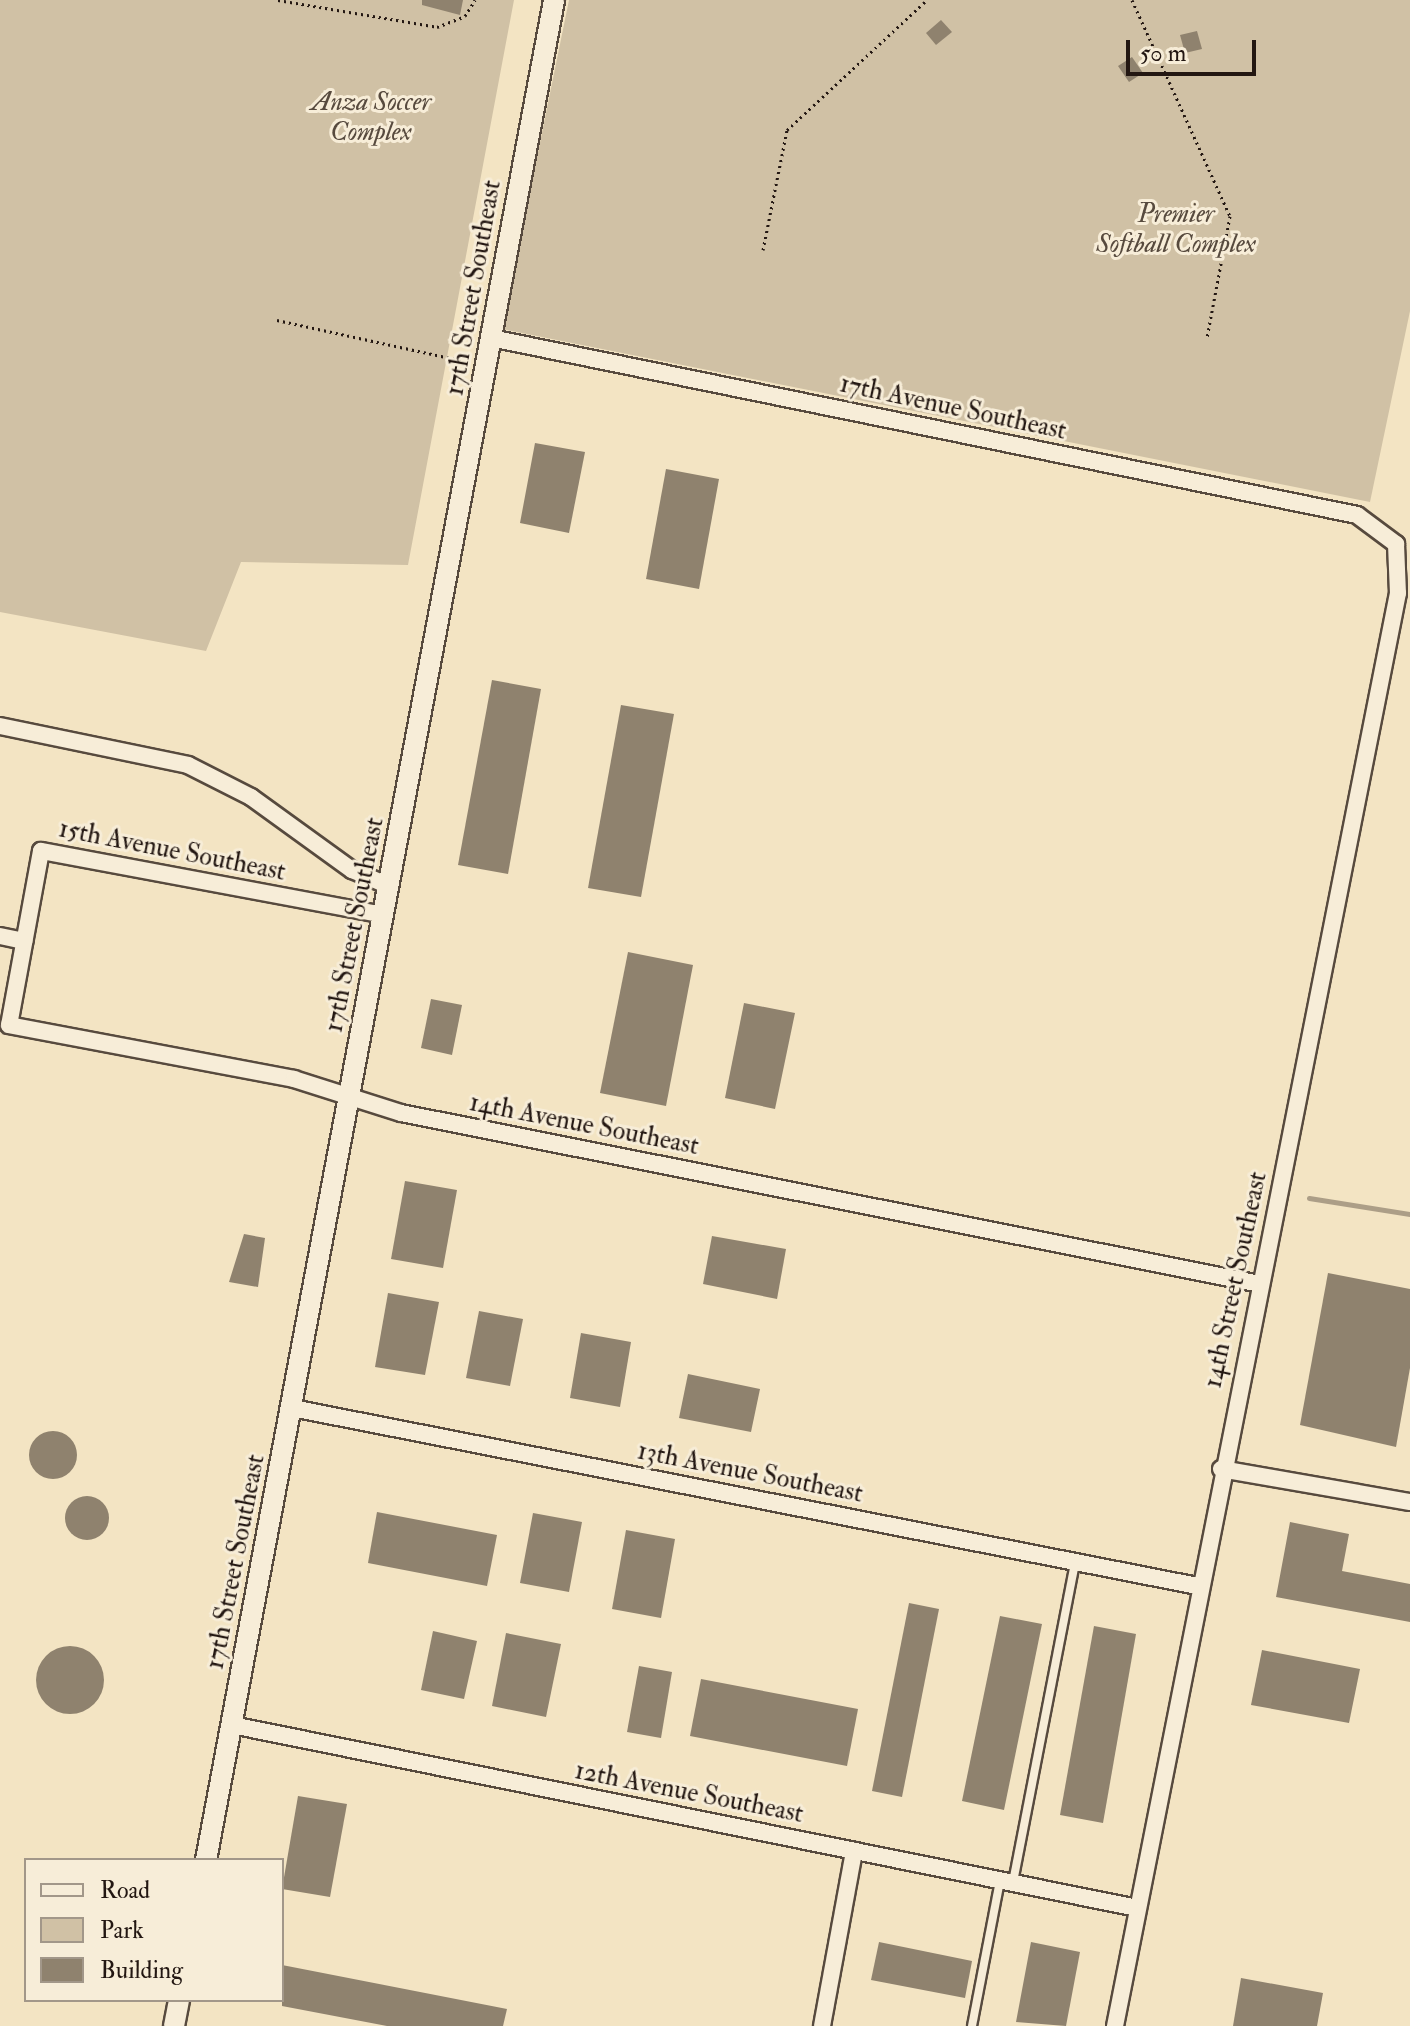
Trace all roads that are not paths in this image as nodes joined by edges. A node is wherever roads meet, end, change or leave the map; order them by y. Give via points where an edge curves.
1 (554, 0) edge
2 (491, 338) junction
3 (1396, 544) joint
4 (0, 726) edge
5 (389, 886) junction
6 (384, 915) junction
7 (0, 936) edge
8 (24, 941) junction
9 (349, 1099) junction
10 (1260, 1284) junction
11 (292, 1408) junction
12 (1221, 1469) junction
13 (1410, 1502) edge
14 (1075, 1562) junction
15 (1198, 1586) junction
16 (232, 1725) junction
17 (854, 1851) junction
18 (206, 1858) edge
19 (1007, 1882) junction
20 (1137, 1908) junction
21 (179, 2002) edge
22 (174, 2026) edge
23 (822, 2026) edge
24 (972, 2026) edge
25 (1115, 2026) edge

1 - 2 street, 17th Street Southeast
2 - 3 street, 17th Avenue Southeast via 1357,515
2 - 5 street, 17th Street Southeast
3 - 10 street, 14th Street Southeast via 1398,593
4 - 5 street via 188,765 251,797 352,870
5 - 6 street, 17th Street Southeast
6 - 8 street, 15th Avenue Southeast via 41,851
6 - 9 street, 17th Street Southeast
7 - 8 street
8 - 9 street, 14th Avenue Southeast via 9,1025 294,1079
9 - 10 street, 14th Avenue Southeast
9 - 11 street, 17th Street Southeast
10 - 12 street, 14th Street Southeast
11 - 14 street, 13th Avenue Southeast
11 - 16 street, 17th Street Southeast
12 - 13 street
12 - 15 street, 14th Street Southeast
14 - 15 street, 13th Avenue Southeast
14 - 19 lane
15 - 20 street, 14th Street Southeast
16 - 17 street, 12th Avenue Southeast
16 - 18 street, 17th Street Southeast
17 - 19 street, 12th Avenue Southeast
17 - 23 street
19 - 20 street, 12th Avenue Southeast
19 - 24 lane
20 - 25 street, 14th Street Southeast
21 - 22 street

